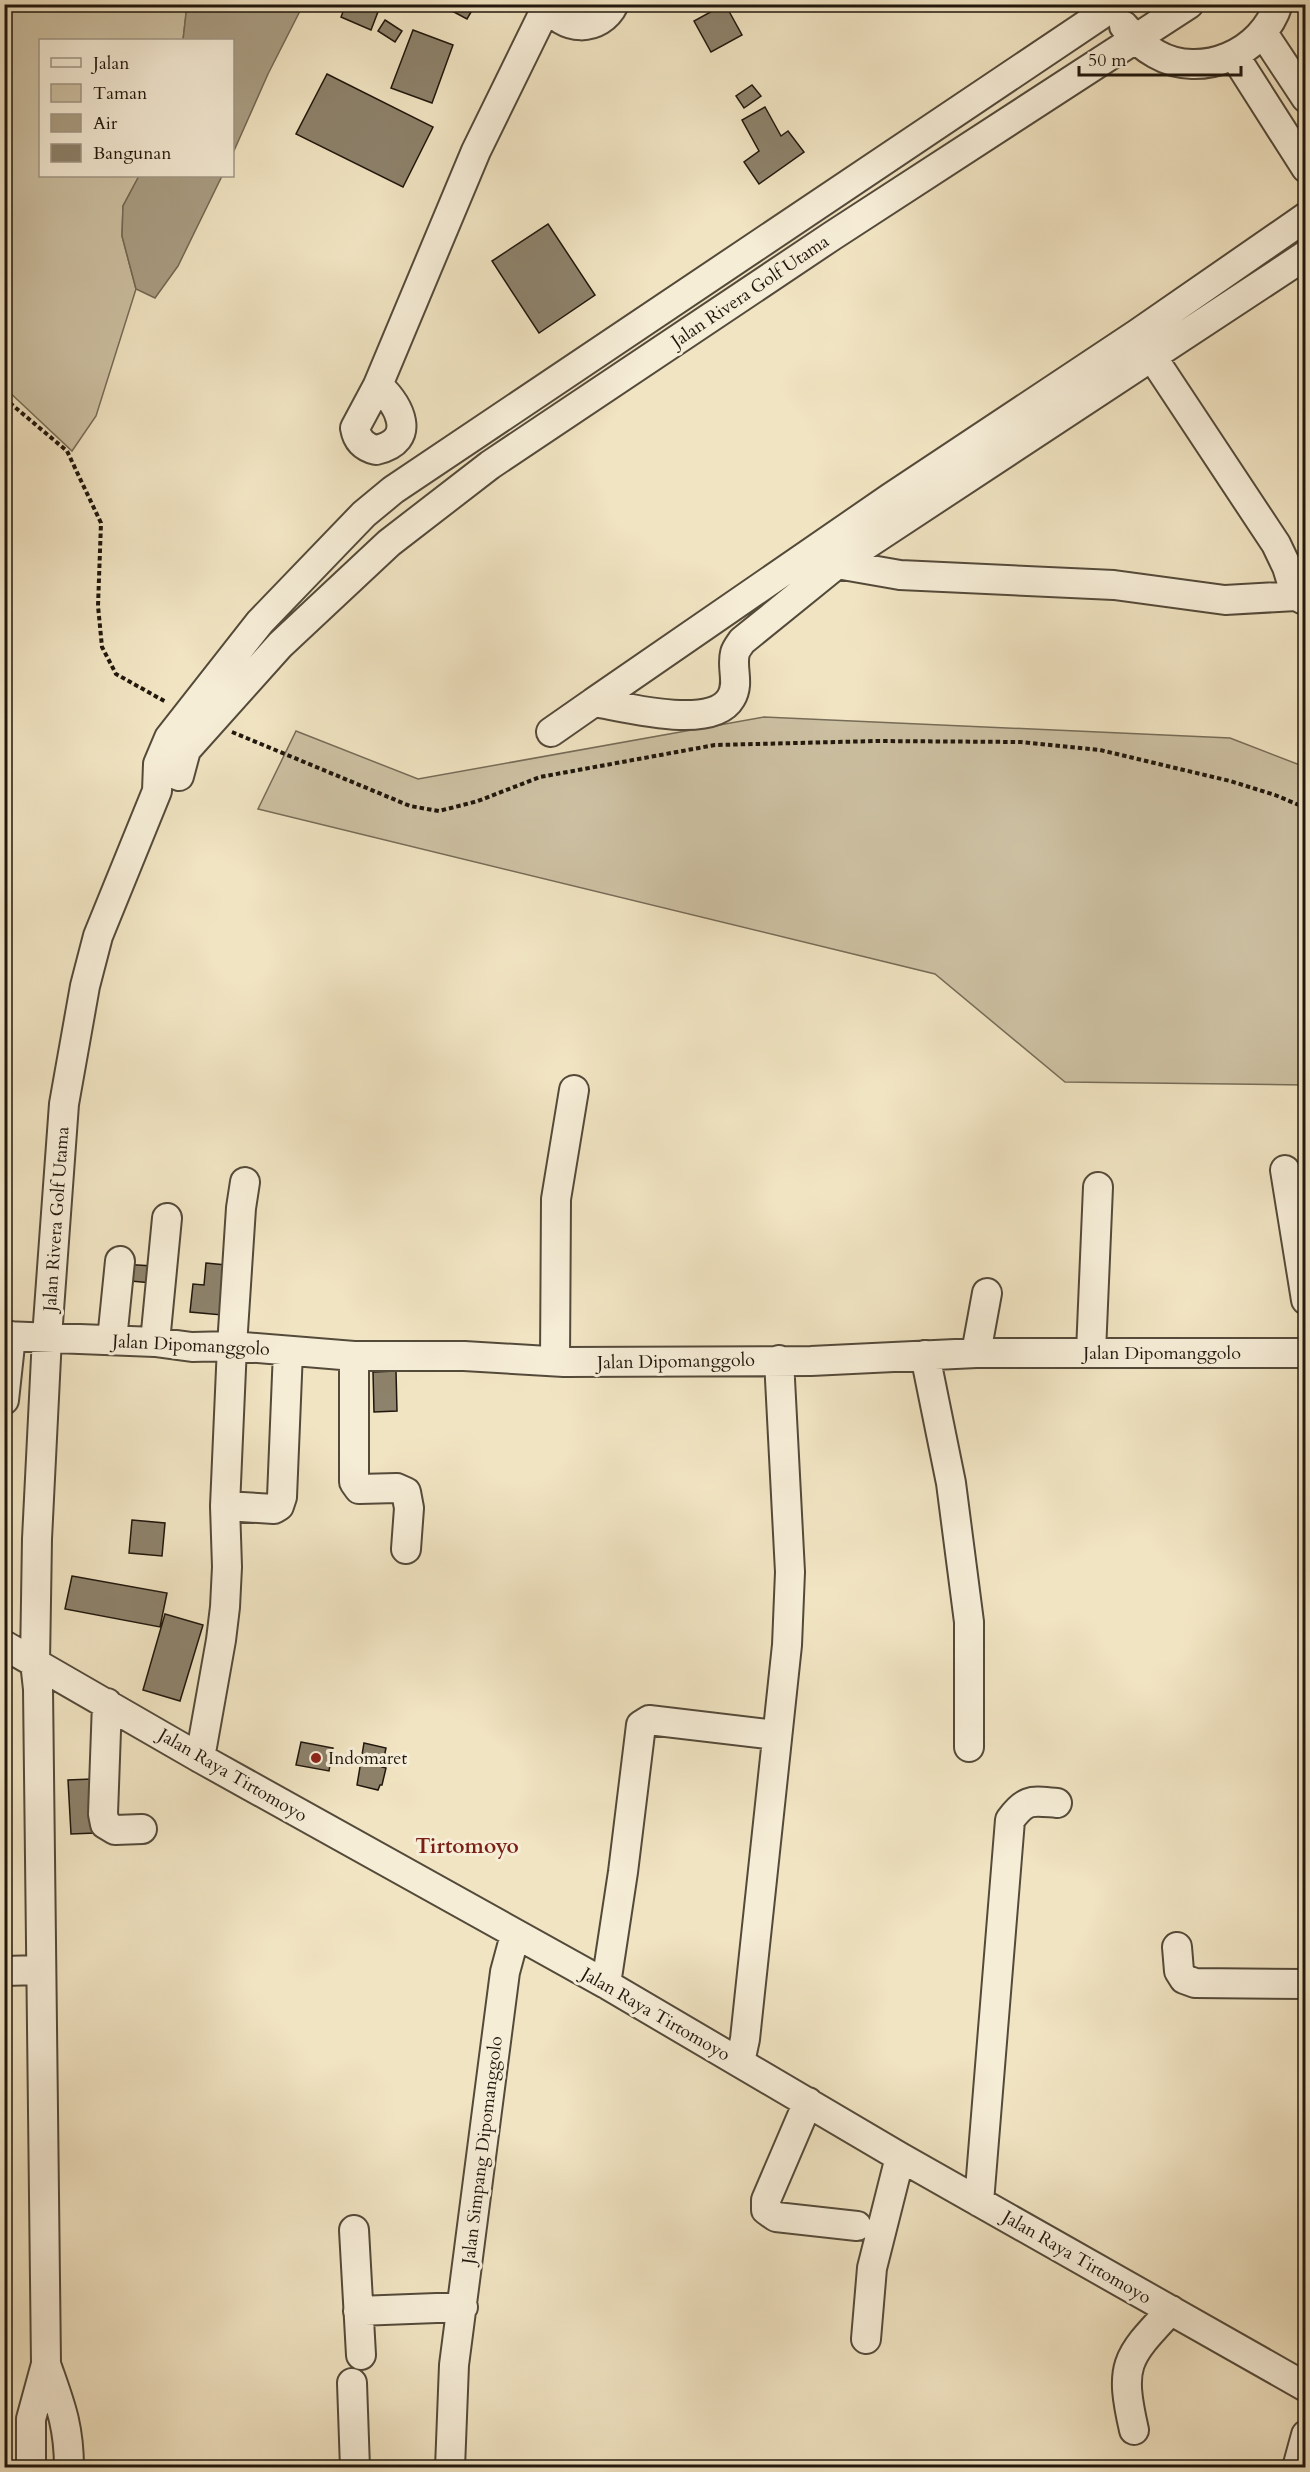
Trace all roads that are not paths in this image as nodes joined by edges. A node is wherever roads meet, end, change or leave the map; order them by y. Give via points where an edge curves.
1 (1188, 4) edge
2 (1278, 4) edge
3 (547, 5) edge
4 (615, 5) edge
5 (1115, 5) edge
6 (1263, 33) junction
7 (1135, 39) junction
8 (1234, 55) junction
9 (1305, 98) edge
10 (1305, 168) edge
11 (1305, 217) edge
12 (1305, 255) edge
13 (1145, 345) junction
14 (378, 385) dead end
15 (364, 514) junction
16 (389, 543) junction
17 (831, 554) junction
18 (303, 576) junction
19 (1301, 598) edge
20 (327, 600) junction
21 (594, 702) junction
22 (551, 732) dead end
23 (157, 794) junction
24 (574, 1090) dead end
25 (1285, 1170) dead end
26 (245, 1182) dead end
27 (1098, 1187) dead end
28 (167, 1218) dead end
29 (120, 1261) dead end
30 (987, 1293) dead end
31 (1305, 1300) edge
32 (8, 1336) edge
33 (47, 1337) junction
34 (112, 1340) junction
35 (154, 1342) junction
36 (232, 1346) junction
37 (288, 1351) junction
38 (1091, 1352) junction
39 (976, 1353) junction
40 (1305, 1353) edge
41 (925, 1355) junction
42 (354, 1356) junction
43 (555, 1360) junction
44 (779, 1360) junction
45 (4, 1400) edge
46 (225, 1506) junction
47 (406, 1549) dead end
48 (4, 1645) edge
49 (34, 1662) junction
50 (107, 1703) junction
51 (776, 1735) junction
52 (969, 1747) dead end
53 (200, 1758) junction
54 (1057, 1803) dead end
55 (142, 1829) dead end
56 (515, 1935) junction
57 (1177, 1947) dead end
58 (40, 1970) junction
59 (4, 1971) edge
60 (606, 1984) junction
61 (1305, 1984) edge
62 (740, 2062) junction
63 (808, 2102) junction
64 (900, 2157) junction
65 (979, 2202) junction
66 (857, 2226) dead end
67 (354, 2230) dead end
68 (463, 2307) junction
69 (1171, 2310) junction
70 (358, 2311) junction
71 (866, 2339) dead end
72 (361, 2355) dead end
73 (46, 2364) junction
74 (352, 2383) dead end
75 (1305, 2387) edge
76 (1134, 2430) dead end
77 (1305, 2435) edge
78 (32, 2468) edge
79 (69, 2468) edge
80 (355, 2468) edge
81 (450, 2468) edge
82 (1297, 2468) edge

1 - 7 street, Jalan Rivera Golf Utama
2 - 6 street
3 - 4 street via 560,20 579,26 599,21
3 - 14 street via 463,179
5 - 7 street
5 - 15 street, Jalan Rivera Golf Utama via 393,490
6 - 8 street
6 - 9 street
7 - 8 street via 1157,55 1182,63 1209,63
7 - 16 street, Jalan Rivera Golf Utama via 822,242 490,465
8 - 10 street
11 - 13 street
12 - 13 street
13 - 17 street via 890,498
13 - 19 street via 1276,544
15 - 16 street
15 - 18 street, Jalan Rivera Golf Utama
16 - 20 street, Jalan Rivera Golf Utama
17 - 19 street via 900,575 1114,585 1226,600
17 - 21 street
17 - 21 street via 742,640 735,653 736,686 730,700 719,708 704,715 684,716
18 - 23 street, Jalan Rivera Golf Utama via 295,608 182,744
18 - 23 street, Jalan Rivera Golf Utama via 260,622 169,738
20 - 23 street, Jalan Rivera Golf Utama via 280,645 186,750
20 - 23 street, Jalan Rivera Golf Utama via 291,658 227,730
21 - 22 street
23 - 33 street, Jalan Rivera Golf Utama via 98,936 85,986 64,1104
24 - 43 street via 556,1199
25 - 31 street
26 - 36 street
27 - 38 street
28 - 35 street
29 - 34 street
30 - 39 street
32 - 33 street, Jalan Dipomanggolo
32 - 45 street
33 - 34 street, Jalan Dipomanggolo
33 - 49 street, Jalan Rivera Golf Utama
34 - 35 street, Jalan Dipomanggolo
35 - 36 street, Jalan Dipomanggolo via 192,1347
36 - 37 street, Jalan Dipomanggolo
36 - 46 street
37 - 42 street, Jalan Dipomanggolo
37 - 46 street via 279,1506
38 - 39 street, Jalan Dipomanggolo
38 - 40 street, Jalan Dipomanggolo
39 - 41 street, Jalan Dipomanggolo
41 - 44 street, Jalan Dipomanggolo
41 - 52 street via 951,1483 969,1622
42 - 43 street, Jalan Dipomanggolo
42 - 47 street via 354,1482 359,1489 397,1488 406,1492
43 - 44 street, Jalan Dipomanggolo
44 - 51 street via 790,1572 787,1646
46 - 53 street via 225,1606
48 - 49 street, Jalan Raya Tirtomoyo
49 - 50 street, Jalan Raya Tirtomoyo
49 - 58 street, Jalan Rivera Golf Utama via 38,1689
50 - 53 street, Jalan Raya Tirtomoyo
50 - 55 street via 105,1824 115,1830
51 - 60 street via 649,1720 641,1725
51 - 62 street
53 - 56 street, Jalan Raya Tirtomoyo
54 - 65 street via 1030,1801 1019,1807 1010,1820
56 - 60 street, Jalan Raya Tirtomoyo
56 - 68 street, Jalan Simpang Dipomanggolo via 502,1996
57 - 61 street via 1179,1971 1184,1979 1195,1983
58 - 59 street
58 - 73 street, Jalan Rivera Golf Utama
60 - 62 street, Jalan Raya Tirtomoyo
62 - 63 street, Jalan Raya Tirtomoyo
63 - 64 street, Jalan Raya Tirtomoyo
63 - 66 street via 766,2200 766,2210 776,2217
64 - 65 street, Jalan Raya Tirtomoyo
64 - 71 street via 872,2268
65 - 69 street, Jalan Raya Tirtomoyo
67 - 70 street
68 - 70 street
68 - 81 street, Jalan Simpang Dipomanggolo via 454,2365
69 - 75 street, Jalan Raya Tirtomoyo
69 - 76 street via 1137,2347 1129,2364 1126,2396
70 - 72 street
73 - 78 street via 31,2419
73 - 79 street via 65,2416
74 - 80 street
77 - 82 street

